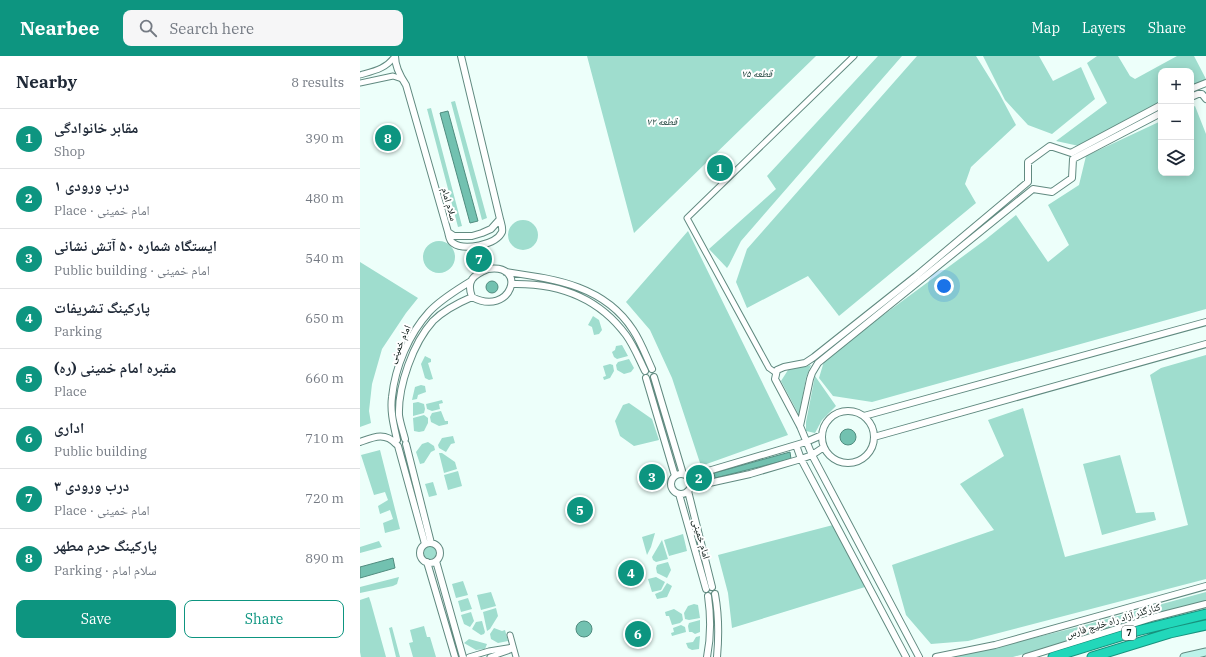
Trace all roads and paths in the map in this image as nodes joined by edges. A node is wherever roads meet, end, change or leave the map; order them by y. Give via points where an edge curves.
1 (395, 56) edge
2 (854, 56) edge
3 (464, 57) edge
4 (360, 74) edge
5 (402, 79) junction
6 (1206, 82) edge
7 (360, 83) edge
8 (1194, 88) edge
9 (1194, 96) edge
10 (1206, 99) edge
11 (1158, 107) edge
12 (1158, 114) edge
13 (1072, 156) junction
14 (1028, 182) junction
15 (1033, 190) junction
16 (500, 219) junction
17 (448, 232) junction
18 (506, 272) junction
19 (471, 281) junction
20 (512, 284) junction
21 (472, 297) junction
22 (1206, 322) edge
23 (1206, 344) edge
24 (652, 369) junction
25 (645, 371) junction
26 (776, 373) junction
27 (654, 376) junction
28 (646, 378) junction
29 (864, 416) junction
30 (800, 426) junction
31 (822, 436) junction
32 (874, 437) junction
33 (360, 442) edge
34 (405, 442) junction
35 (806, 442) junction
36 (397, 443) junction
37 (796, 445) junction
38 (824, 447) junction
39 (812, 455) junction
40 (801, 459) junction
41 (685, 475) junction
42 (675, 476) junction
43 (690, 489) junction
44 (679, 494) junction
45 (428, 543) junction
46 (436, 561) junction
47 (427, 562) junction
48 (872, 568) junction
49 (862, 574) junction
50 (1206, 586) edge
51 (709, 588) junction
52 (715, 594) junction
53 (708, 596) junction
54 (1206, 604) edge
55 (1206, 614) edge
56 (1206, 625) edge
57 (510, 635) dead end
58 (513, 647) junction
59 (1206, 652) edge
60 (455, 657) edge
61 (459, 657) edge
62 (463, 657) edge
63 (469, 657) edge
64 (490, 657) edge
65 (516, 657) edge
66 (707, 657) edge
67 (717, 657) edge
68 (906, 657) edge
69 (919, 657) edge
70 (936, 657) edge
71 (1026, 657) edge
72 (1053, 657) edge
73 (1092, 657) edge
74 (1184, 657) edge

1 - 4 street via 385,67
1 - 5 street, سلام امام via 395,63
2 - 26 street via 687,218 769,368
3 - 16 street
5 - 7 street via 393,76
5 - 17 street, سلام امام via 406,85
6 - 8 street
9 - 10 street via 1202,94
11 - 13 street
12 - 13 street
13 - 14 street via 1050,146 1028,162
13 - 15 street via 1072,178 1052,192
14 - 15 street
14 - 26 street via 814,358 805,363 784,367
15 - 30 street via 818,363 810,379
16 - 17 street, سلام امام via 491,229 472,236 454,236
16 - 17 street via 502,228 499,236 479,246 453,244
18 - 19 street via 488,269 476,274
18 - 20 street
18 - 24 street via 571,284 606,301 632,330
19 - 21 street
19 - 36 street, امام خمینی via 430,311 410,340 402,358 392,398 392,419
20 - 21 street via 510,292 500,300 486,302
20 - 25 street via 539,285 564,290 600,308 626,335
21 - 34 street, امام خمینی via 447,309 433,321 417,347 409,365 401,396 399,417
22 - 29 street
23 - 32 street
24 - 25 street
24 - 27 street
25 - 28 street
26 - 30 street via 777,385
27 - 28 street via 651,379
27 - 41 street
28 - 42 street
29 - 31 street via 849,411 837,413 828,420
29 - 32 street via 872,425
30 - 35 street
31 - 35 street
31 - 38 street
32 - 38 street via 873,445 864,458 849,463 834,459
33 - 36 street via 384,436
34 - 36 street via 401,438
34 - 45 street, امام خمینی
35 - 37 street
35 - 39 street
36 - 45 street, امام خمینی
37 - 40 street
37 - 41 street
38 - 39 street
39 - 40 street
39 - 48 street
40 - 43 street
40 - 49 street
41 - 42 street
41 - 43 street via 691,482
42 - 44 street via 671,484 673,491
43 - 44 street via 682,495
43 - 51 street, امام خمینی
44 - 51 street, امام خمینی
45 - 46 street via 436,545 440,550 440,556
45 - 47 street via 421,549 421,555
46 - 47 street
46 - 62 street
47 - 60 street
48 - 49 street
48 - 69 street
49 - 68 street
50 - 70 street via 995,645
51 - 52 street via 715,590
51 - 53 street via 706,593
52 - 53 street via 712,597
52 - 67 street via 719,614
53 - 66 street via 710,629
54 - 71 street, کنارگذر آزاد راه خلیج فارس
55 - 72 highway, 7 via 1137,631
56 - 73 highway, 7 via 1170,633
57 - 58 street
58 - 63 street
58 - 64 street
58 - 65 street
59 - 74 main road
61 - 62 street

